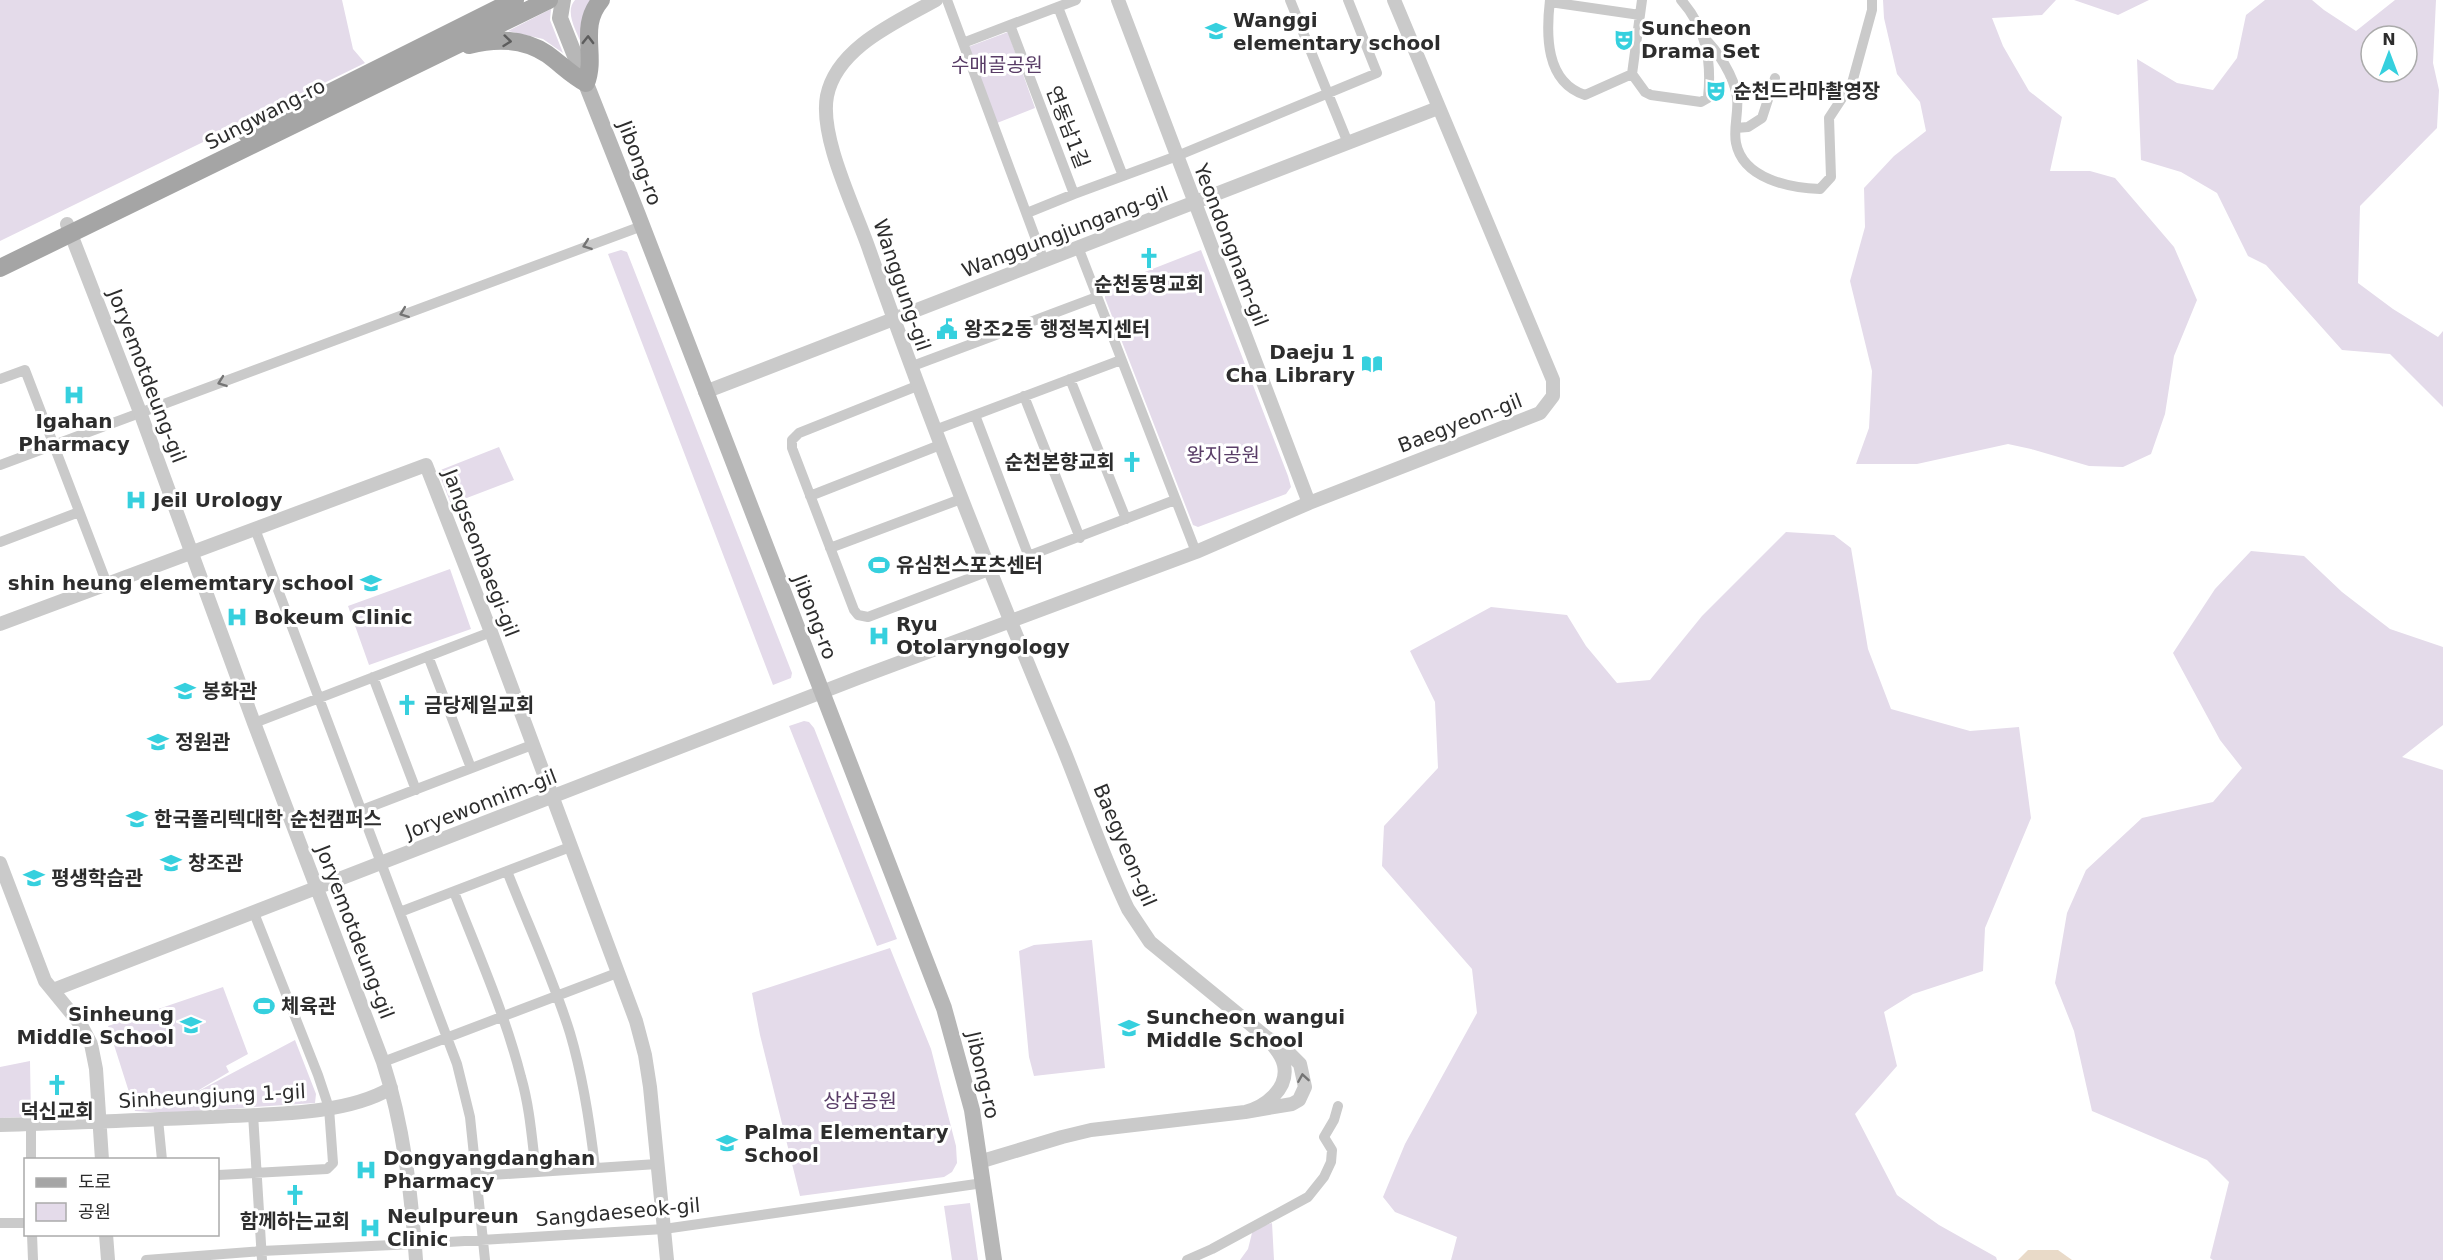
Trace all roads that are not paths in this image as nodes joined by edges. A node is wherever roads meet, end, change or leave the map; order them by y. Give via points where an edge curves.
1 (515, 0) edge
2 (549, 0) edge
3 (562, 0) edge
4 (601, 0) edge
5 (936, 0) edge
6 (947, 0) edge
7 (1076, 0) edge
8 (1118, 0) edge
9 (1290, 0) edge
10 (1348, 0) edge
11 (1395, 0) edge
12 (1642, 0) edge
13 (1681, 0) edge
14 (1872, 0) edge
15 (1550, 1) edge
16 (1058, 7) junction
17 (1640, 15) junction
18 (1010, 25) junction
19 (1703, 37) junction
20 (963, 43) junction
21 (449, 47) junction
22 (1632, 74) junction
23 (1775, 78) dead end
24 (586, 83) junction
25 (1328, 93) junction
26 (1438, 108) junction
27 (1736, 128) junction
28 (1348, 143) junction
29 (1177, 156) junction
30 (1123, 176) junction
31 (1074, 194) junction
32 (1194, 202) junction
33 (1027, 213) junction
34 (642, 225) junction
35 (69, 229) junction
36 (1078, 247) junction
37 (0, 255) edge
38 (1044, 261) junction
39 (0, 268) edge
40 (1097, 297) junction
41 (894, 319) junction
42 (1121, 360) junction
43 (910, 367) junction
44 (0, 379) edge
45 (1070, 379) junction
46 (917, 386) junction
47 (705, 392) junction
48 (1024, 396) junction
49 (140, 412) junction
50 (975, 415) junction
51 (935, 430) junction
52 (54, 444) junction
53 (940, 445) junction
54 (0, 465) edge
55 (810, 496) junction
56 (961, 499) junction
57 (1175, 500) junction
58 (1309, 503) junction
59 (80, 512) junction
60 (1126, 519) junction
61 (255, 529) junction
62 (1080, 537) junction
63 (0, 542) edge
64 (830, 548) junction
65 (1196, 552) junction
66 (191, 553) junction
67 (1029, 557) junction
68 (991, 570) junction
69 (107, 584) junction
70 (1010, 623) junction
71 (0, 624) edge
72 (491, 632) junction
73 (428, 656) junction
74 (373, 677) junction
75 (821, 693) junction
76 (319, 697) junction
77 (254, 723) junction
78 (532, 745) junction
79 (471, 768) junction
80 (416, 790) junction
81 (551, 798) junction
82 (362, 810) junction
83 (570, 847) junction
84 (0, 863) edge
85 (382, 864) junction
86 (507, 871) junction
87 (318, 889) junction
88 (454, 892) junction
89 (400, 912) junction
90 (254, 914) junction
91 (617, 973) junction
92 (53, 990) junction
93 (557, 996) junction
94 (502, 1017) junction
95 (448, 1037) junction
96 (1266, 1037) junction
97 (383, 1062) junction
98 (391, 1088) junction
99 (1338, 1106) dead end
100 (329, 1108) junction
101 (1245, 1112) junction
102 (253, 1114) junction
103 (158, 1119) junction
104 (100, 1122) junction
105 (30, 1124) junction
106 (0, 1125) edge
107 (31, 1158) edge
108 (102, 1158) edge
109 (162, 1158) edge
110 (979, 1161) junction
111 (657, 1164) junction
112 (595, 1168) junction
113 (536, 1172) junction
114 (256, 1174) junction
115 (219, 1175) edge
116 (476, 1176) junction
117 (983, 1183) junction
118 (0, 1223) edge
119 (24, 1223) edge
120 (664, 1229) junction
121 (32, 1236) edge
122 (106, 1236) edge
123 (483, 1240) junction
124 (415, 1244) junction
125 (261, 1255) edge
126 (33, 1260) edge
127 (108, 1260) edge
128 (146, 1260) edge
129 (416, 1260) edge
130 (485, 1260) edge
131 (668, 1260) edge
132 (994, 1260) edge
133 (1187, 1260) edge

1 - 35 main road, Sungwang-ro
2 - 21 main road, Sungwang-ro
3 - 24 main road, Jibong-ro via 560,18
24 -> 4 main road via 591,70 587,36
5 - 41 street, Wanggung-gil via 883,30 853,54 836,76 826,102 835,156
6 - 20 street
7 - 16 street
8 - 29 street, Yeondongnam-gil
9 - 25 street
10 - 25 street, 연동남1길 via 1377,73
11 - 26 street, Baegyeon-gil
12 - 17 street
13 - 19 street via 1698,22
14 - 27 street via 1852,83 1829,118 1831,177 1823,187 1800,187 1760,175 1740,154
15 - 17 street
15 - 22 street via 1550,56 1575,91 1585,95
16 - 18 street
16 - 30 street, 연동남1길
17 - 22 street
18 - 20 street
18 - 31 street, 연동남1길
19 - 22 street via 1709,82 1708,98 1701,102 1651,95
19 - 27 street via 1736,91
20 - 33 street
21 -> 24 main road via 506,39 546,53
21 - 35 main road, Sungwang-ro
23 - 27 street via 1762,118 1748,127
24 - 34 main road, Jibong-ro
25 - 28 street
25 - 29 street, 연동남1길
26 - 28 street, Wanggungjungang-gil
26 - 58 street, Baegyeon-gil via 1553,380 1553,396 1540,413
28 - 32 street, Wanggungjungang-gil
29 - 30 street, 연동남1길
29 - 32 street, Yeondongnam-gil
30 - 31 street, 연동남1길
31 - 33 street
32 - 36 street, Wanggungjungang-gil
32 - 58 street, Yeondongnam-gil
33 - 38 street
34 - 47 main road, Jibong-ro
34 -> 49 street
35 - 37 main road, Sungwang-ro
35 - 39 main road, Sungwang-ro
35 - 49 street, Joryemotdeung-gil
36 - 38 street, Wanggungjungang-gil
36 - 40 street
38 - 41 street, Wanggungjungang-gil
40 - 42 street
40 - 43 street
41 - 43 street, Wanggung-gil
41 - 47 street, Wanggungjungang-gil
42 - 45 street
42 - 57 street
43 - 46 street, Wanggung-gil
44 - 52 street via 25,370
45 - 48 street
45 - 60 street
46 - 51 street, Wanggung-gil
46 - 55 street via 795,436 792,448
47 - 75 main road, Jibong-ro
48 - 50 street
48 - 62 street
49 - 52 street
49 - 66 street, Joryemotdeung-gil
50 - 51 street
50 - 67 street
51 - 53 street, Wanggung-gil
52 - 54 street
52 - 59 street
53 - 55 street
53 - 56 street, Wanggung-gil
55 - 64 street
56 - 64 street
56 - 68 street, Wanggung-gil
57 - 60 street
57 - 65 street
58 - 65 street, Baegyeon-gil
59 - 63 street
59 - 69 street
60 - 62 street
61 - 66 street, Jangseonbaegi-gil
61 - 72 street, Jangseonbaegi-gil via 426,465
61 - 76 street
62 - 67 street
64 - 68 street via 854,610 864,617
65 - 70 street, Baegyeon-gil
66 - 69 street, Jangseonbaegi-gil
66 - 77 street, Joryemotdeung-gil
67 - 68 street
68 - 70 street, Wanggung-gil
69 - 71 street, Jangseonbaegi-gil
70 - 75 street, Baegyeon-gil
70 - 96 street, Baegyeon-gil via 1120,893 1139,927 1170,960
72 - 73 street
72 - 78 street, Jangseonbaegi-gil
73 - 74 street
73 - 79 street
74 - 76 street
74 - 80 street
75 - 81 street, Joryewonnim-gil
75 - 110 main road, Jibong-ro via 944,1008 969,1100
76 - 77 street
76 - 82 street
77 - 87 street, Joryemotdeung-gil
78 - 79 street
78 - 81 street, Jangseonbaegi-gil
79 - 80 street
80 - 82 street
81 - 83 street, Jangseonbaegi-gil
81 - 85 street, Joryewonnim-gil
82 - 85 street
83 - 86 street
83 - 91 street, Jangseonbaegi-gil
84 - 92 street via 42,974
85 - 87 street, Joryewonnim-gil
85 - 89 street
86 - 88 street
86 - 93 street
87 - 90 street, Joryewonnim-gil
87 - 97 street, Joryemotdeung-gil
88 - 89 street
88 - 94 street
89 - 95 street
90 - 92 street, Joryewonnim-gil
90 - 100 street
91 - 93 street
91 - 111 street, Jangseonbaegi-gil via 645,1055
92 - 104 street via 91,1044
93 - 94 street
93 - 112 street via 582,1081
94 - 95 street
94 - 113 street via 522,1079
95 - 97 street
95 - 116 street via 470,1117
96 - 101 street, Baegyeon-gil via 1283,1062 1282,1083 1269,1100
101 -> 96 street, Baegyeon-gil via 1292,1104 1304,1093 1300,1064
97 - 98 street, Joryemotdeung-gil
98 - 100 street, Sinheungjung 1-gil via 376,1097
98 - 124 street, Joryemotdeung-gil via 404,1144
99 - 133 street via 1324,1137 1332,1150 1331,1162 1308,1197
100 - 102 street, Sinheungjung 1-gil
100 - 114 street via 333,1163 330,1168
101 - 110 street, Baegyeon-gil via 1091,1131
102 - 103 street, Sinheungjung 1-gil
102 - 114 street
103 - 104 street, Sinheungjung 1-gil
103 - 109 street
104 - 105 street, Sinheungjung 1-gil
104 - 108 street
105 - 106 street, Sinheungjung 1-gil
105 - 107 street
110 - 117 main road, Jibong-ro
111 - 112 street
111 - 120 street, Jangseonbaegi-gil
112 - 113 street
113 - 116 street
114 - 115 street
114 - 125 street
116 - 123 street
117 - 120 street, Sangdaeseok-gil
117 - 132 main road, Jibong-ro
118 - 119 street
120 - 123 street, Sangdaeseok-gil
120 - 131 street, Jangseonbaegi-gil
121 - 126 street
122 - 127 street
123 - 124 street, Sangdaeseok-gil
123 - 130 street
124 - 125 street, Sangdaeseok-gil
124 - 129 street, Joryemotdeung-gil
125 - 128 street, Sangdaeseok-gil

